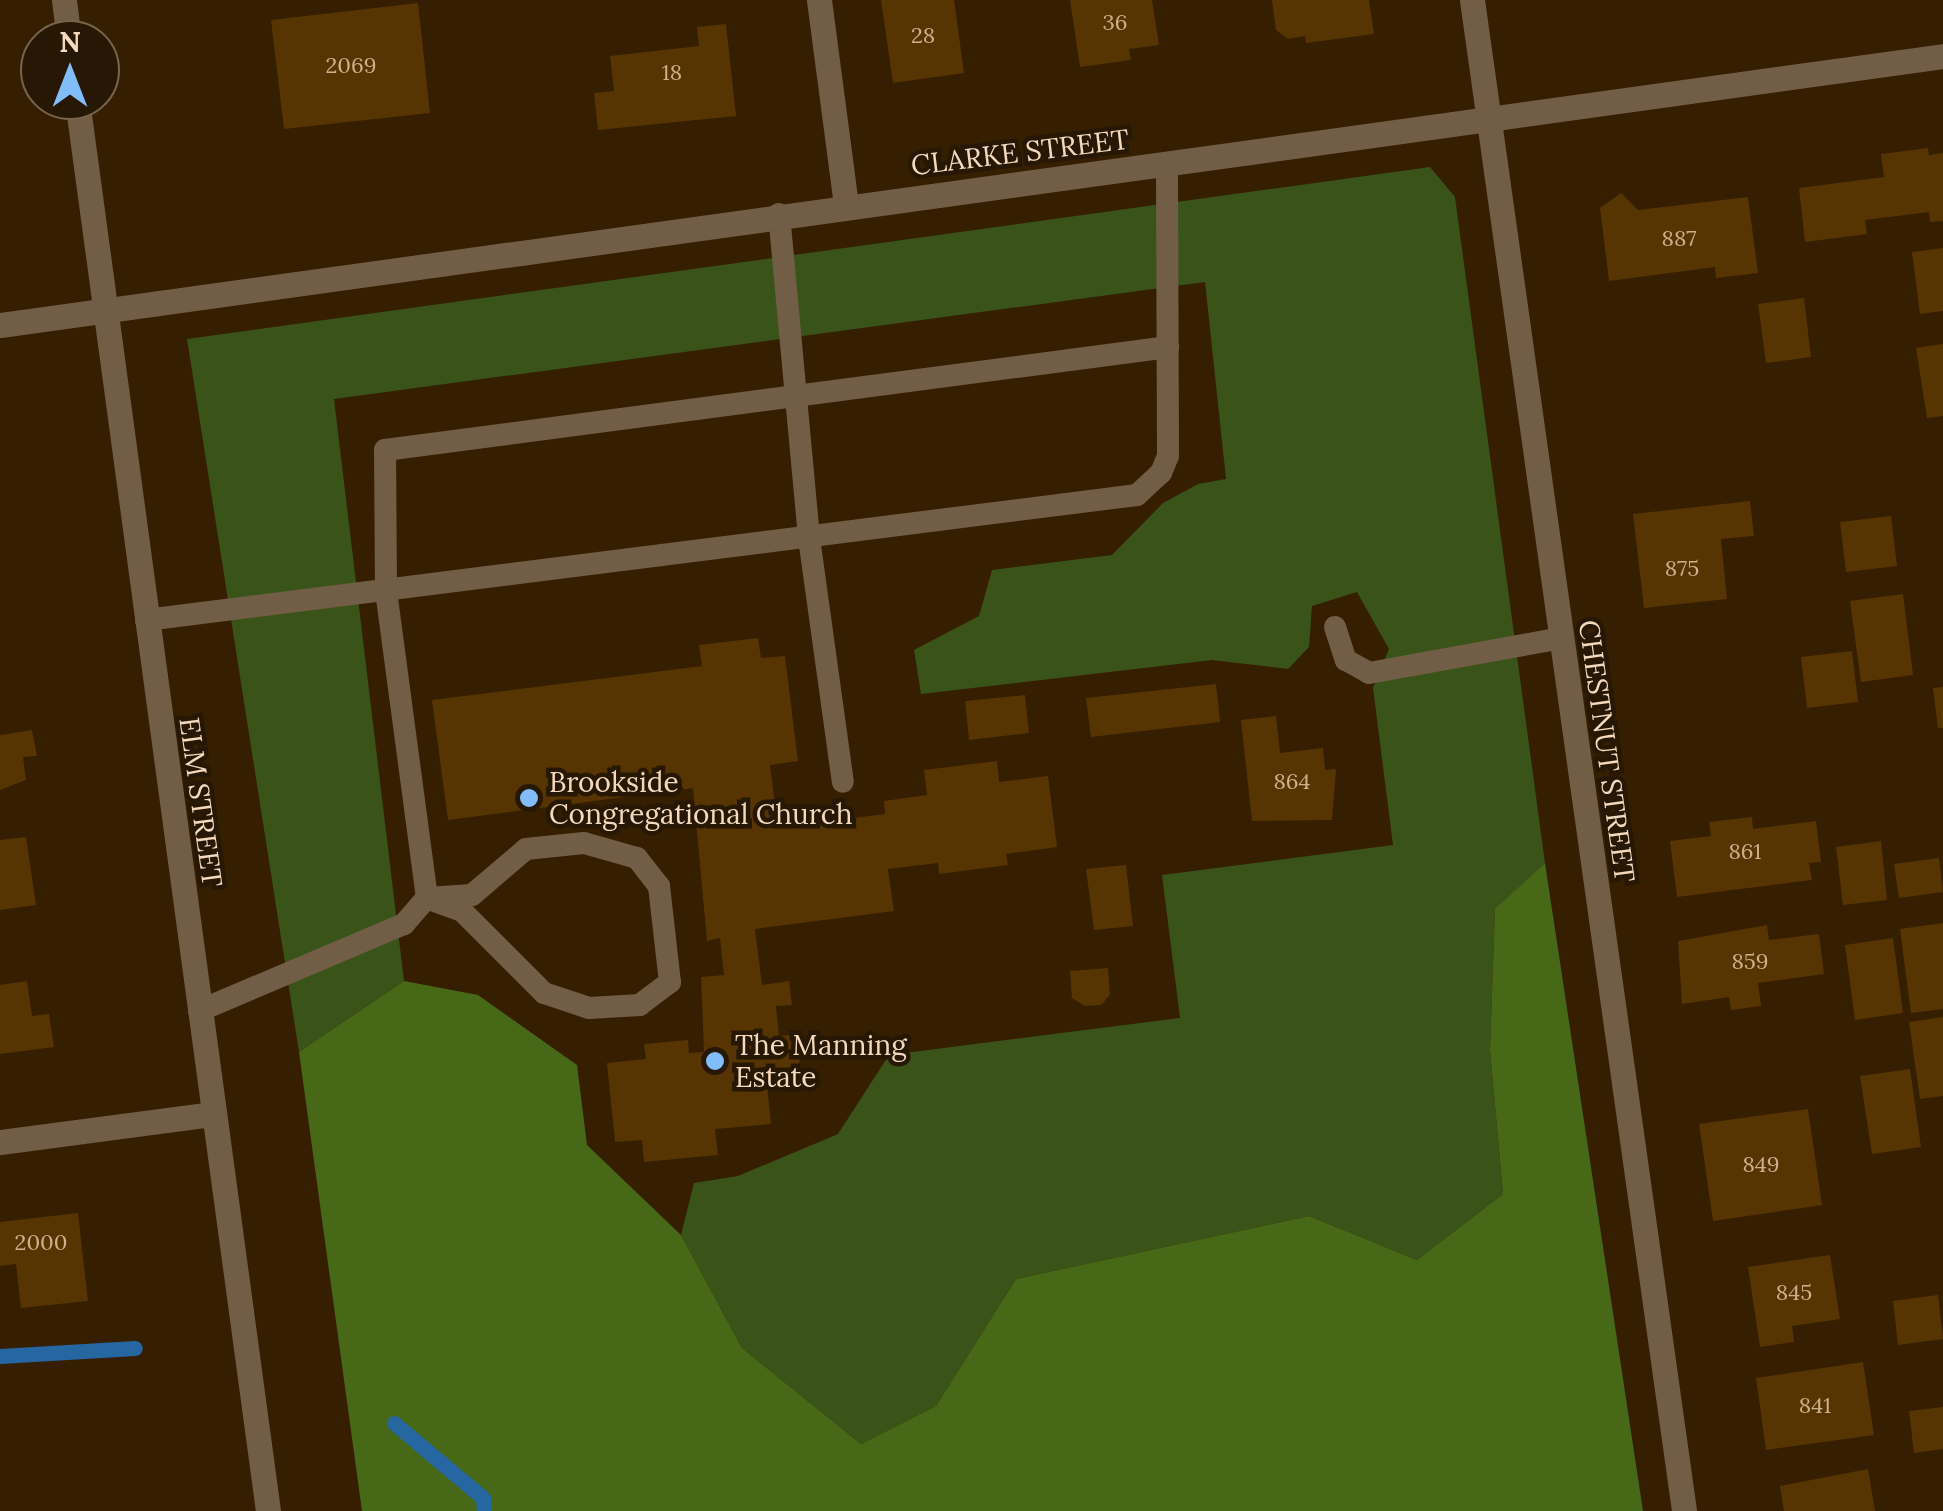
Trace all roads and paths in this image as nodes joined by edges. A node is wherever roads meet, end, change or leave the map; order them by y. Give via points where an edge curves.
1 (819, 0) edge
2 (1472, 0) edge
3 (1943, 56) edge
4 (80, 120) edge
5 (1488, 120) junction
6 (1167, 162) junction
7 (846, 204) junction
8 (779, 214) junction
9 (106, 310) junction
10 (0, 324) edge
11 (1168, 347) junction
12 (794, 394) junction
13 (809, 538) junction
14 (386, 590) junction
15 (146, 620) junction
16 (1335, 627) dead end
17 (1561, 638) junction
18 (843, 782) dead end
19 (427, 898) junction
20 (199, 1011) junction
21 (213, 1114) junction
22 (0, 1142) edge
23 (268, 1511) edge
24 (1684, 1511) edge

1 - 7 street
2 - 5 street, CHESTNUT STREET
3 - 5 street, CLARKE STREET
4 - 9 street, ELM STREET
5 - 6 street, CLARKE STREET
5 - 17 street, CHESTNUT STREET
6 - 7 street, CLARKE STREET
6 - 11 lane
7 - 8 street, CLARKE STREET
8 - 9 street, CLARKE STREET
8 - 12 lane
9 - 10 street, CLARKE STREET
9 - 15 street, ELM STREET
11 - 12 lane
11 - 13 lane via 1168,456 1148,489
12 - 13 lane
12 - 14 lane via 385,450
13 - 14 lane
13 - 18 lane
14 - 15 lane
14 - 19 lane
15 - 20 street, ELM STREET
16 - 17 lane via 1346,660 1369,674
17 - 24 street, CHESTNUT STREET
19 - 19 lane via 472,895 526,849 607,846 638,858 659,886 670,982 640,1005 561,1002 517,970 462,911
19 - 20 lane via 404,924
20 - 21 street, ELM STREET
21 - 22 street
21 - 23 street, ELM STREET

